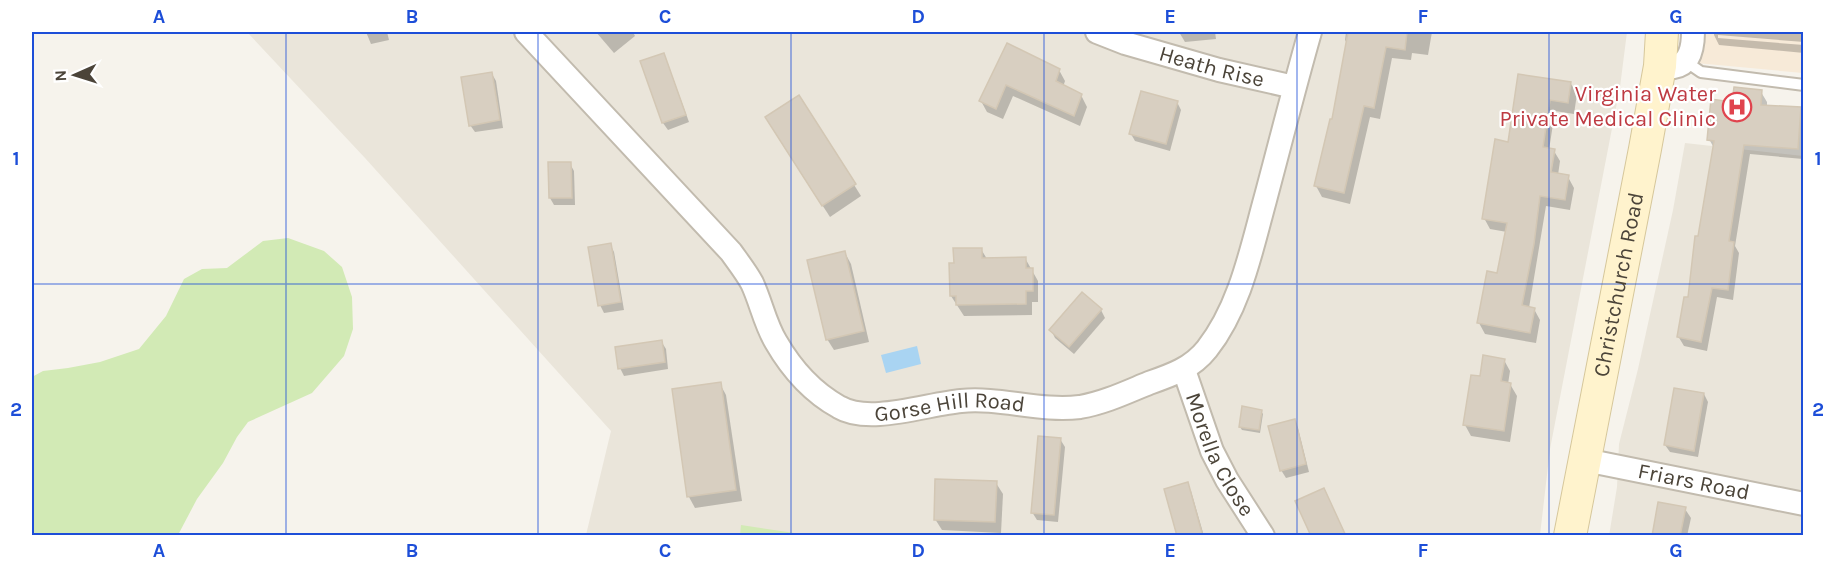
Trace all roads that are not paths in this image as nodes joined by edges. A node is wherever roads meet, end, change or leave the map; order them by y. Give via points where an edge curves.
1 (526, 32) edge
2 (1097, 32) edge
3 (1310, 32) edge
4 (1662, 32) edge
5 (1693, 32) edge
6 (1672, 63) junction
7 (1803, 85) edge
8 (1294, 87) junction
9 (1184, 370) junction
10 (1585, 460) junction
11 (1803, 504) edge
12 (1263, 536) edge
13 (1570, 536) edge

1 - 9 street, Gorse Hill Road via 731,252 752,283 775,341 793,369 840,408 870,414 980,400 1078,407
2 - 8 street, Heath Rise via 1219,70
3 - 8 street, Gorse Hill Road
4 - 6 main road, Christchurch Road
5 - 6 street via 1690,54
6 - 7 lane via 1701,72
6 - 10 main road, Christchurch Road
8 - 9 street, Gorse Hill Road via 1237,294 1208,347
9 - 12 street, Morella Close via 1212,451
10 - 11 street, Friars Road
10 - 13 main road, Christchurch Road

